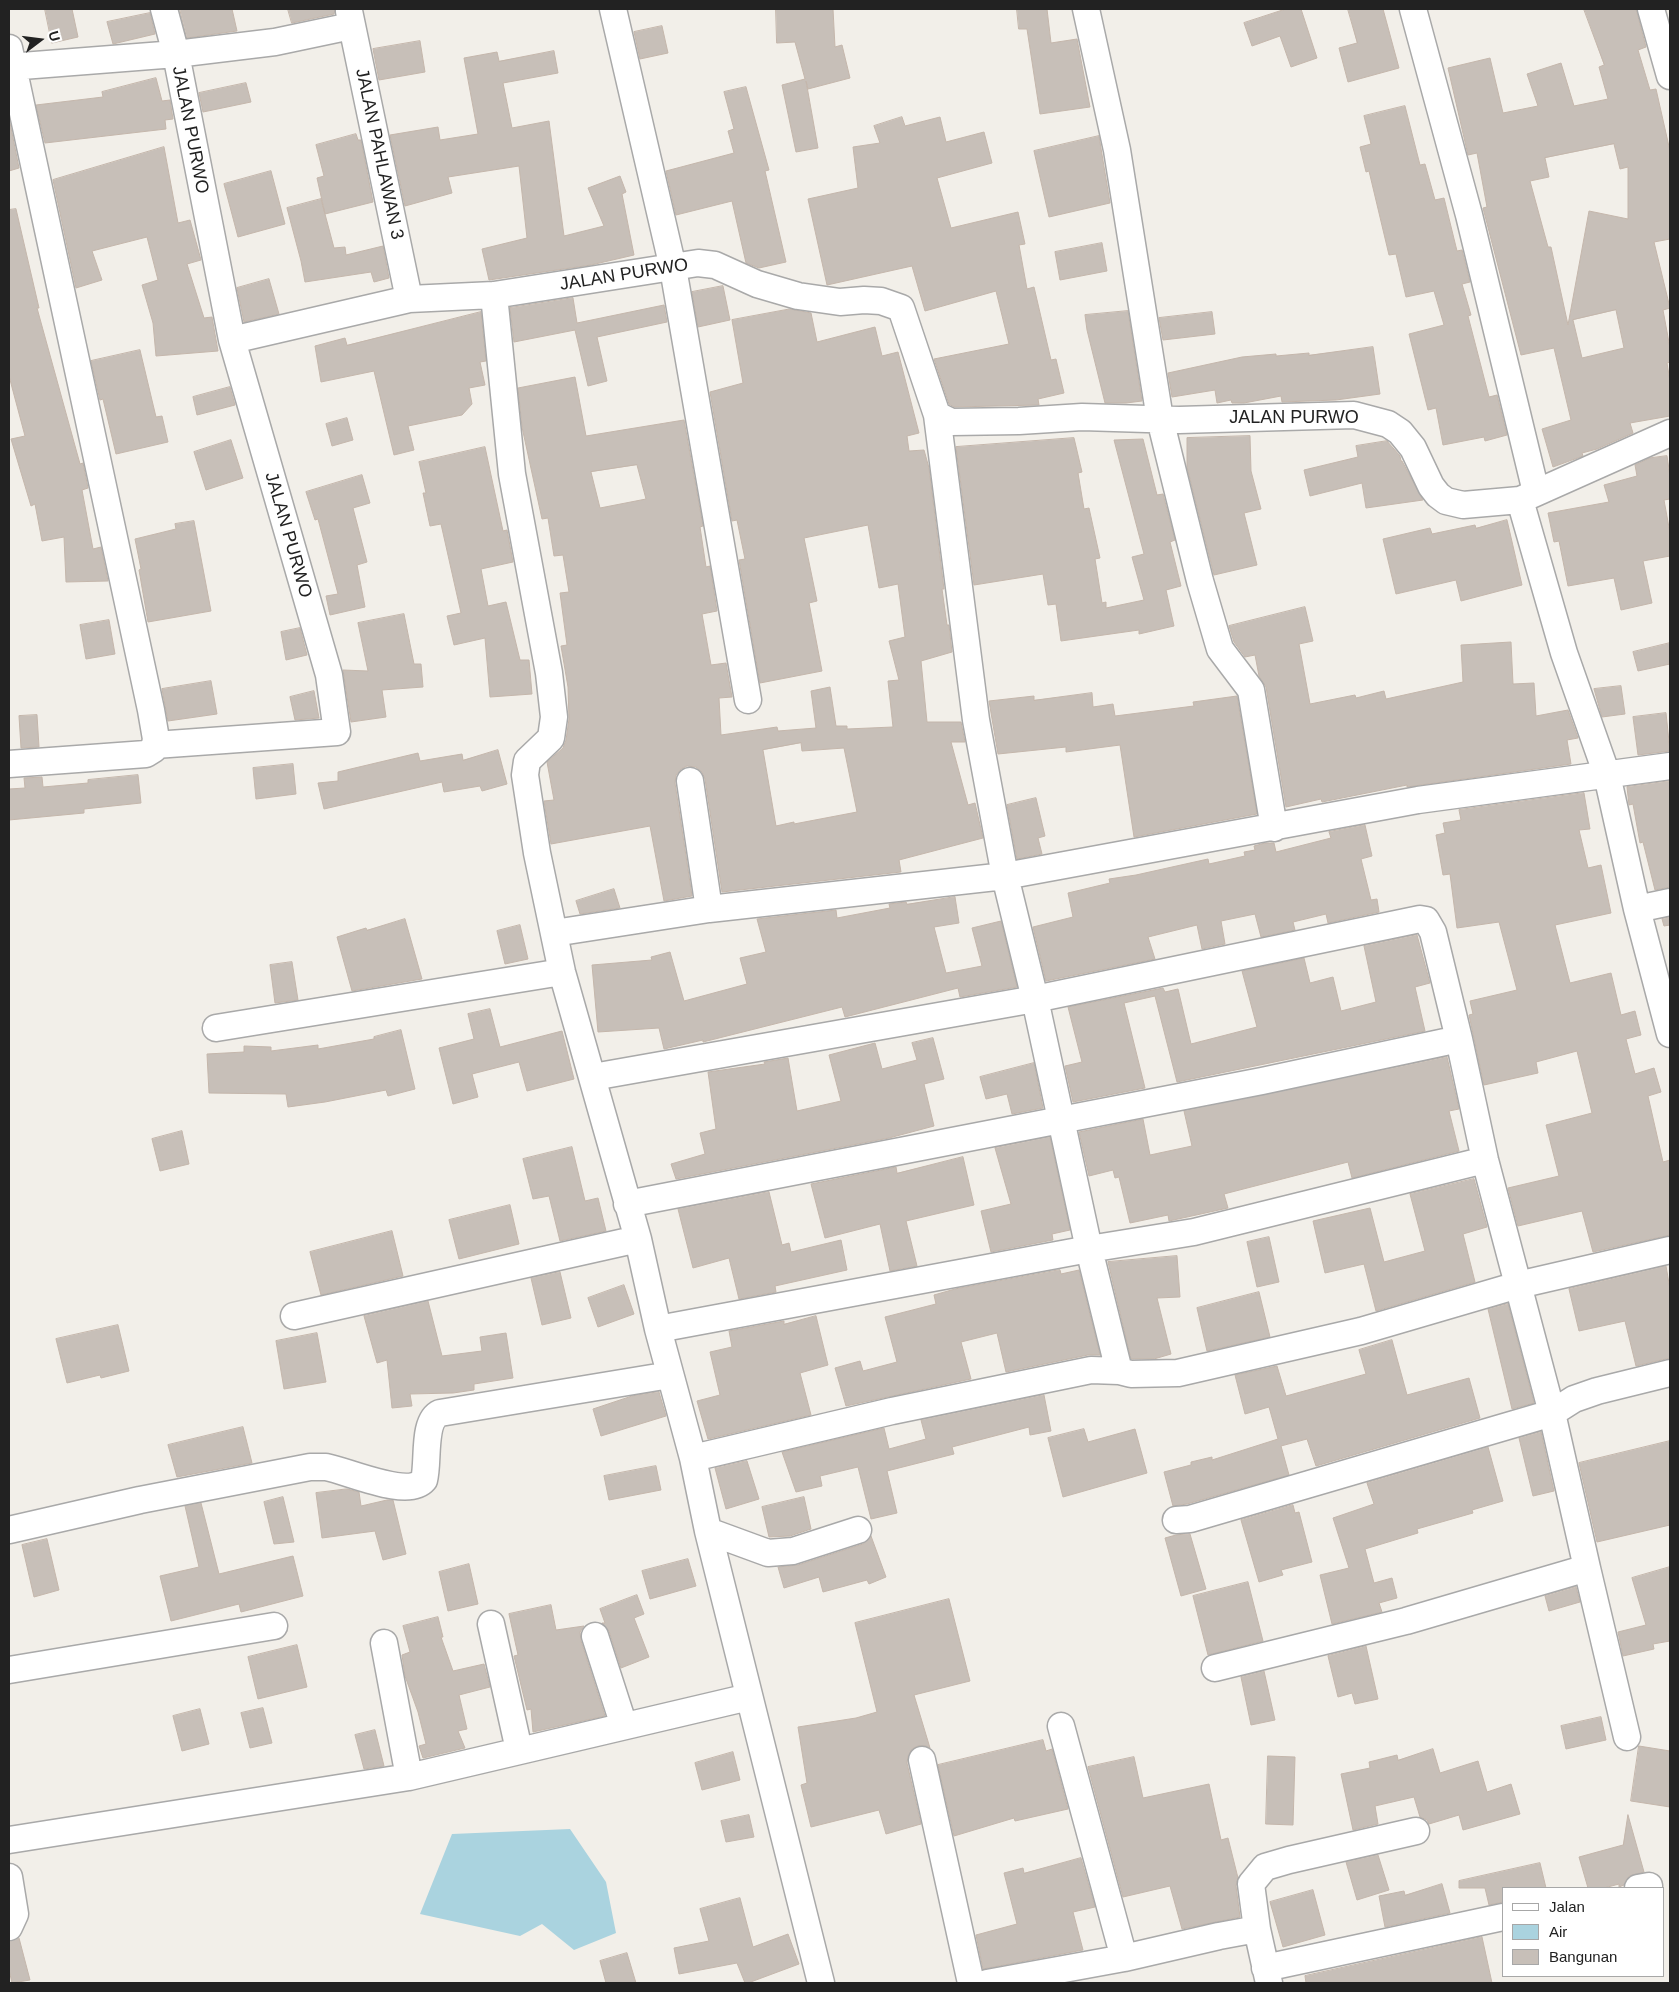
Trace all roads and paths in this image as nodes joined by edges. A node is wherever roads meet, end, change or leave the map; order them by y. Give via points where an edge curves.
1 (164, 9) edge
2 (613, 9) edge
3 (1086, 9) edge
4 (1413, 9) edge
5 (1651, 9) edge
6 (350, 18) edge
7 (176, 54) junction
8 (10, 61) edge
9 (1670, 76) edge
10 (673, 268) junction
11 (494, 295) junction
12 (410, 298) junction
13 (232, 340) junction
14 (937, 415) junction
15 (1160, 419) junction
16 (1670, 433) edge
17 (1528, 496) junction
18 (748, 700) dead end
19 (155, 745) junction
20 (9, 764) edge
21 (1670, 766) edge
22 (1607, 775) junction
23 (690, 781) dead end
24 (1274, 828) junction
25 (1005, 876) junction
26 (1670, 902) edge
27 (709, 909) junction
28 (1637, 909) junction
29 (554, 933) junction
30 (562, 972) junction
31 (1035, 999) junction
32 (216, 1028) dead end
33 (1670, 1034) edge
34 (1459, 1039) junction
35 (593, 1077) junction
36 (1062, 1119) junction
37 (1485, 1160) junction
38 (627, 1204) junction
39 (638, 1239) junction
40 (1090, 1249) junction
41 (1670, 1250) edge
42 (1518, 1285) junction
43 (294, 1316) dead end
44 (658, 1329) junction
45 (1119, 1371) junction
46 (1670, 1373) edge
47 (670, 1375) junction
48 (1552, 1413) junction
49 (692, 1458) junction
50 (1176, 1520) dead end
51 (9, 1530) edge
52 (858, 1530) dead end
53 (708, 1531) junction
54 (1587, 1568) junction
55 (491, 1624) dead end
56 (274, 1626) dead end
57 (596, 1636) dead end
58 (384, 1642) dead end
59 (1215, 1668) dead end
60 (9, 1670) edge
61 (749, 1697) junction
62 (624, 1726) junction
63 (1061, 1726) dead end
64 (1627, 1737) dead end
65 (519, 1750) junction
66 (922, 1760) dead end
67 (409, 1777) junction
68 (1416, 1831) dead end
69 (9, 1840) edge
70 (9, 1877) edge
71 (1502, 1917) edge
72 (9, 1927) edge
73 (1257, 1930) junction
74 (1124, 1958) junction
75 (1267, 1975) edge
76 (821, 1983) edge
77 (970, 1983) edge
78 (987, 1983) edge

1 - 7 street
2 - 10 street
3 - 15 street via 1117,150
4 - 17 street via 1469,214
5 - 9 street
6 - 7 street via 275,42
6 - 12 street, JALAN PAHLAWAN 3
7 - 8 street, JALAN PURWO
7 - 13 street, JALAN PURWO
8 - 19 street via 151,710
10 - 11 street, JALAN PURWO
10 - 14 street, JALAN PURWO via 698,263 715,265 757,284 798,296 840,302 881,301 901,308
10 - 18 street
11 - 12 street, JALAN PURWO
11 - 29 street via 512,474 549,673 554,717 551,738 527,761 525,775
12 - 13 street, JALAN PURWO
13 - 19 street, JALAN PURWO via 328,675 338,732
14 - 15 street, JALAN PURWO via 952,422 1082,417
14 - 25 street via 974,702
15 - 17 street, JALAN PURWO via 1354,415 1388,424 1400,432 1413,448 1431,486 1442,499 1464,505
15 - 24 street via 1220,649 1250,690
16 - 17 street, JALAN PURWO
17 - 22 street via 1564,653
19 - 20 street via 151,751 136,756
21 - 22 street
22 - 24 street via 1418,800
22 - 28 street
23 - 27 street
24 - 25 street
25 - 27 street
25 - 31 street
26 - 28 street
27 - 29 street
28 - 33 street
29 - 30 street
30 - 32 street
30 - 35 street
31 - 34 street via 1422,919 1428,922 1432,932
31 - 35 street
31 - 36 street
34 - 36 street
34 - 37 street
35 - 38 street
36 - 38 street
36 - 40 street
37 - 40 street via 1194,1232
37 - 42 street
38 - 39 street
39 - 43 street
39 - 44 street
40 - 44 street
40 - 45 street
41 - 42 street
42 - 45 street via 1362,1331 1178,1373 1131,1374
42 - 48 street
44 - 47 street
45 - 49 street via 1091,1370
46 - 48 street via 1597,1391 1574,1399
47 - 49 street
47 - 51 street via 436,1414 431,1420 426,1474 415,1486 394,1486 325,1467 310,1467 140,1500
48 - 50 street via 1190,1519
48 - 54 street
49 - 53 street
52 - 53 street via 793,1550 768,1553
53 - 61 street
54 - 59 street via 1406,1621
54 - 64 street
55 - 65 street
56 - 60 street
57 - 62 street
58 - 67 street
61 - 62 street
61 - 76 street
62 - 65 street
63 - 74 street
65 - 67 street
66 - 77 street
67 - 69 street
68 - 73 street via 1265,1867 1251,1884
70 - 72 street via 15,1914
71 - 75 street
73 - 74 street
73 - 75 street
74 - 78 street

